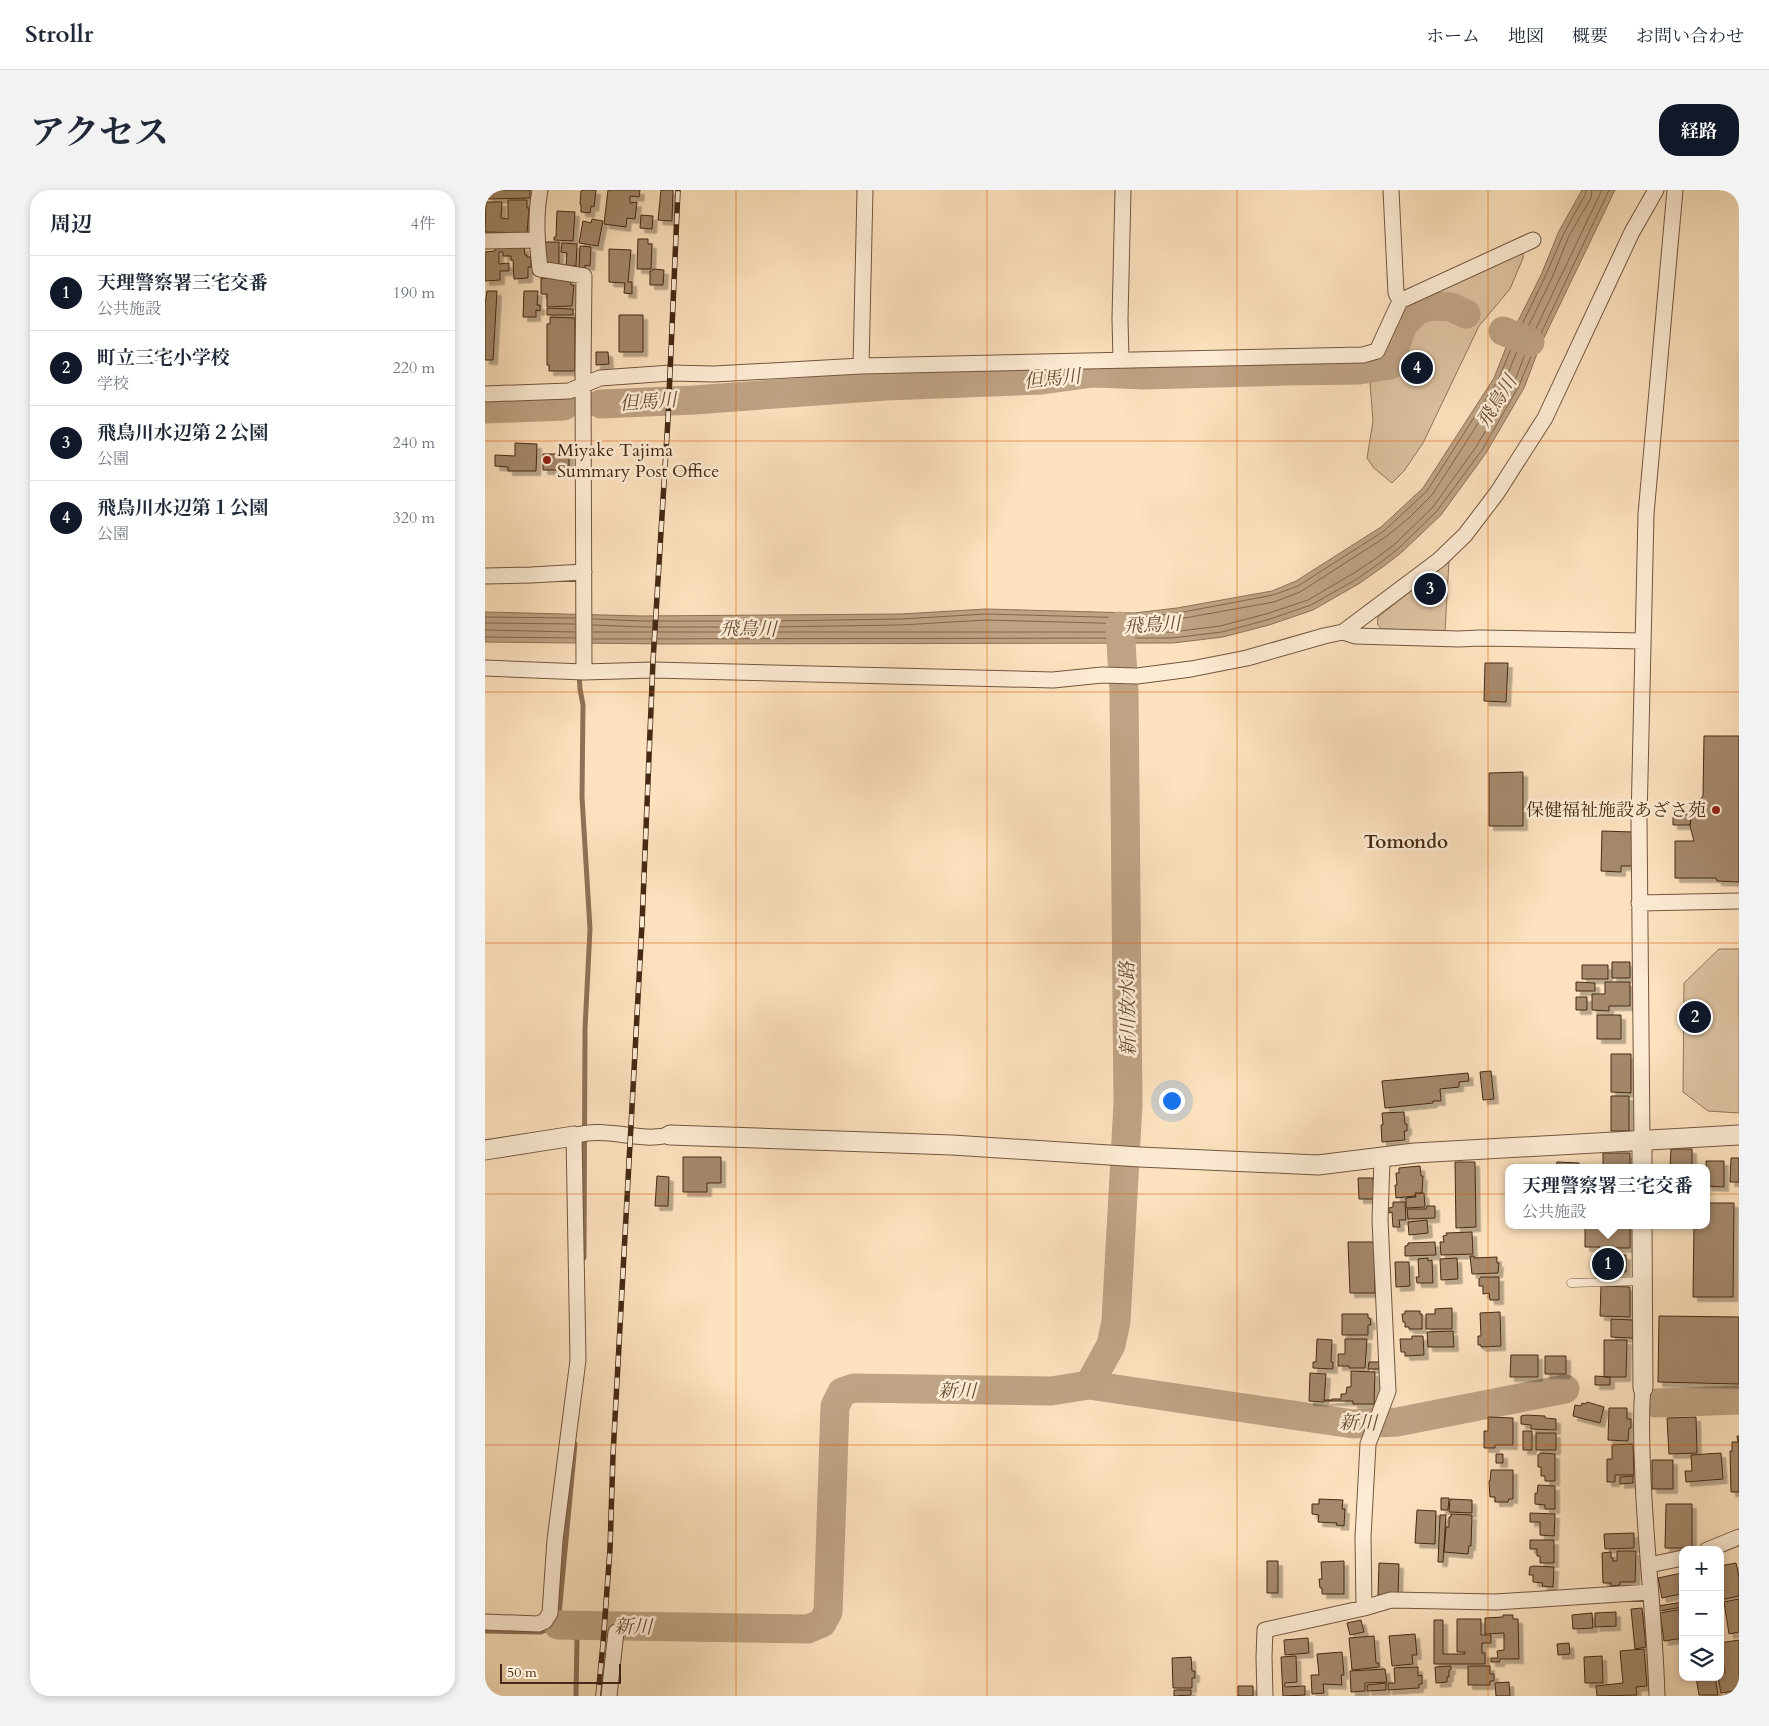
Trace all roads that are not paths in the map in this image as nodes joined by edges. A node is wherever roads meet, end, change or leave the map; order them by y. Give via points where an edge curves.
1 (540, 190) edge
2 (865, 190) edge
3 (1123, 190) edge
4 (1391, 190) edge
5 (1656, 190) edge
6 (1675, 190) edge
7 (537, 240) junction
8 (1533, 240) dead end
9 (485, 241) edge
10 (1400, 301) junction
11 (1121, 360) junction
12 (861, 366) junction
13 (583, 386) junction
14 (485, 394) edge
15 (485, 576) edge
16 (584, 578) junction
17 (1343, 632) junction
18 (1643, 641) junction
19 (485, 668) edge
20 (584, 668) junction
21 (1739, 901) edge
22 (1639, 903) junction
23 (670, 1135) joint
24 (1739, 1135) edge
25 (573, 1136) junction
26 (1642, 1140) junction
27 (485, 1150) edge
28 (1382, 1159) junction
29 (1642, 1164) edge
30 (1642, 1229) edge
31 (1643, 1281) junction
32 (1571, 1283) dead end
33 (1643, 1388) joint
34 (1739, 1537) edge
35 (1717, 1546) edge
36 (1679, 1559) edge
37 (1649, 1565) junction
38 (1650, 1592) junction
39 (1364, 1608) junction
40 (485, 1622) edge
41 (616, 1632) dead end
42 (609, 1696) edge
43 (1265, 1696) edge
44 (1657, 1696) edge

1 - 7 street
2 - 12 street
3 - 11 street
4 - 10 street via 1396,293
5 - 17 street via 1632,232 1545,418 1497,493 1465,535 1439,560
6 - 18 street via 1646,514
7 - 9 street
7 - 13 street via 540,269 584,276
8 - 10 street
10 - 11 street via 1377,351 1363,355
11 - 12 street
12 - 13 street via 600,378
13 - 14 street via 569,391
13 - 16 street
15 - 16 street
16 - 20 street
17 - 18 street via 1355,636
17 - 20 street via 1247,658 1191,669 1137,676 1101,675 1053,680
18 - 22 street
19 - 20 street
21 - 22 street
22 - 26 street
23 - 25 street via 647,1138 586,1132
23 - 28 street via 952,1145 1318,1165
24 - 26 street
25 - 27 street
25 - 40 street via 578,1360 555,1540 551,1613 539,1624
26 - 28 street via 1415,1153
26 - 29 street
28 - 39 street via 1380,1220 1388,1392 1368,1444 1363,1537
30 - 31 street
31 - 32 lane
31 - 33 street
33 - 37 street via 1641,1412
34 - 35 street
36 - 37 street
37 - 38 street
38 - 39 street via 1495,1602 1391,1600
38 - 44 street
39 - 43 street via 1265,1630
41 - 42 street

